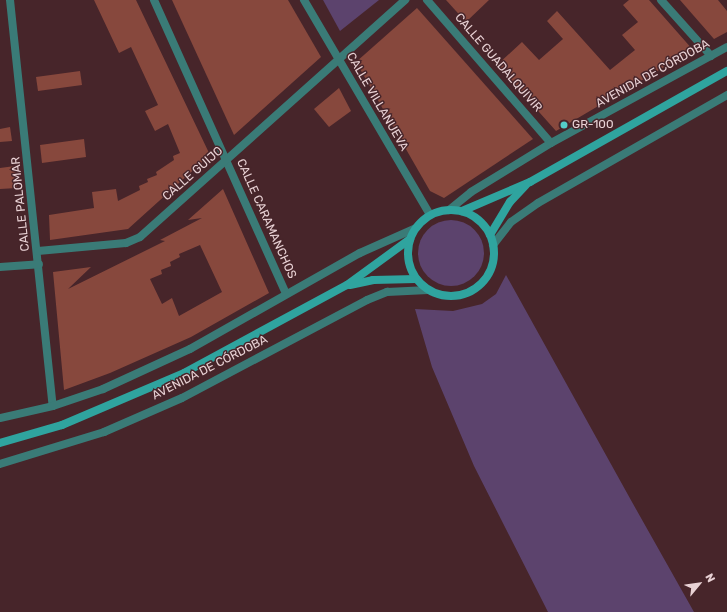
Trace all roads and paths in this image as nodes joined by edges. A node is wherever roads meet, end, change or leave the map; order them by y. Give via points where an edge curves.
1 (10, 0) edge
2 (154, 0) edge
3 (304, 0) edge
4 (405, 0) edge
5 (426, 0) edge
6 (662, 0) edge
7 (727, 48) edge
8 (711, 56) junction
9 (338, 59) junction
10 (727, 71) edge
11 (727, 95) edge
12 (551, 143) junction
13 (227, 161) junction
14 (530, 182) junction
15 (449, 210) junction
16 (462, 211) junction
17 (430, 215) junction
18 (416, 228) junction
19 (490, 235) junction
20 (410, 239) junction
21 (493, 245) junction
22 (38, 251) junction
23 (39, 264) junction
24 (0, 267) edge
25 (416, 279) junction
26 (347, 285) junction
27 (428, 290) junction
28 (286, 294) junction
29 (53, 406) junction
30 (0, 418) edge
31 (0, 443) edge
32 (0, 464) edge

1 - 22 street, CALLE PALOMAR
2 - 13 street, CALLE CARAMANCHOS
3 - 9 street, CALLE VILLANUEVA
4 - 9 street, CALLE GUIJO
5 - 12 street, CALLE GUADALQUIVIR
6 - 8 street
7 - 8 street, AVENIDA DE CÓRDOBA
8 - 12 street, AVENIDA DE CÓRDOBA
9 - 13 street, CALLE GUIJO
9 - 17 street, CALLE VILLANUEVA
10 - 14 street
11 - 21 street via 538,203 511,222
12 - 15 street, AVENIDA DE CÓRDOBA via 470,192
13 - 22 street, CALLE GUIJO via 140,236 126,243
13 - 28 street, CALLE CARAMANCHOS
14 - 16 street
14 - 19 street via 510,202
15 - 16 street
15 - 17 street
16 - 19 street via 473,216
17 - 18 street
18 - 20 street
18 - 28 street via 360,253
19 - 21 street
20 - 25 street via 408,260
20 - 26 street, AVENIDA DE CÓRDOBA
21 - 27 street via 494,258 490,271 472,292 448,297
22 - 23 street, CALLE PALOMAR
23 - 24 street
23 - 29 street, CALLE PALOMAR
25 - 26 street, AVENIDA DE CÓRDOBA via 373,280
25 - 27 street
26 - 31 street, AVENIDA DE CÓRDOBA via 227,352 145,392 62,425
27 - 32 street, AVENIDA DE CÓRDOBA via 387,292 367,300 182,398 104,432
28 - 29 street via 190,348 103,389
29 - 30 street

